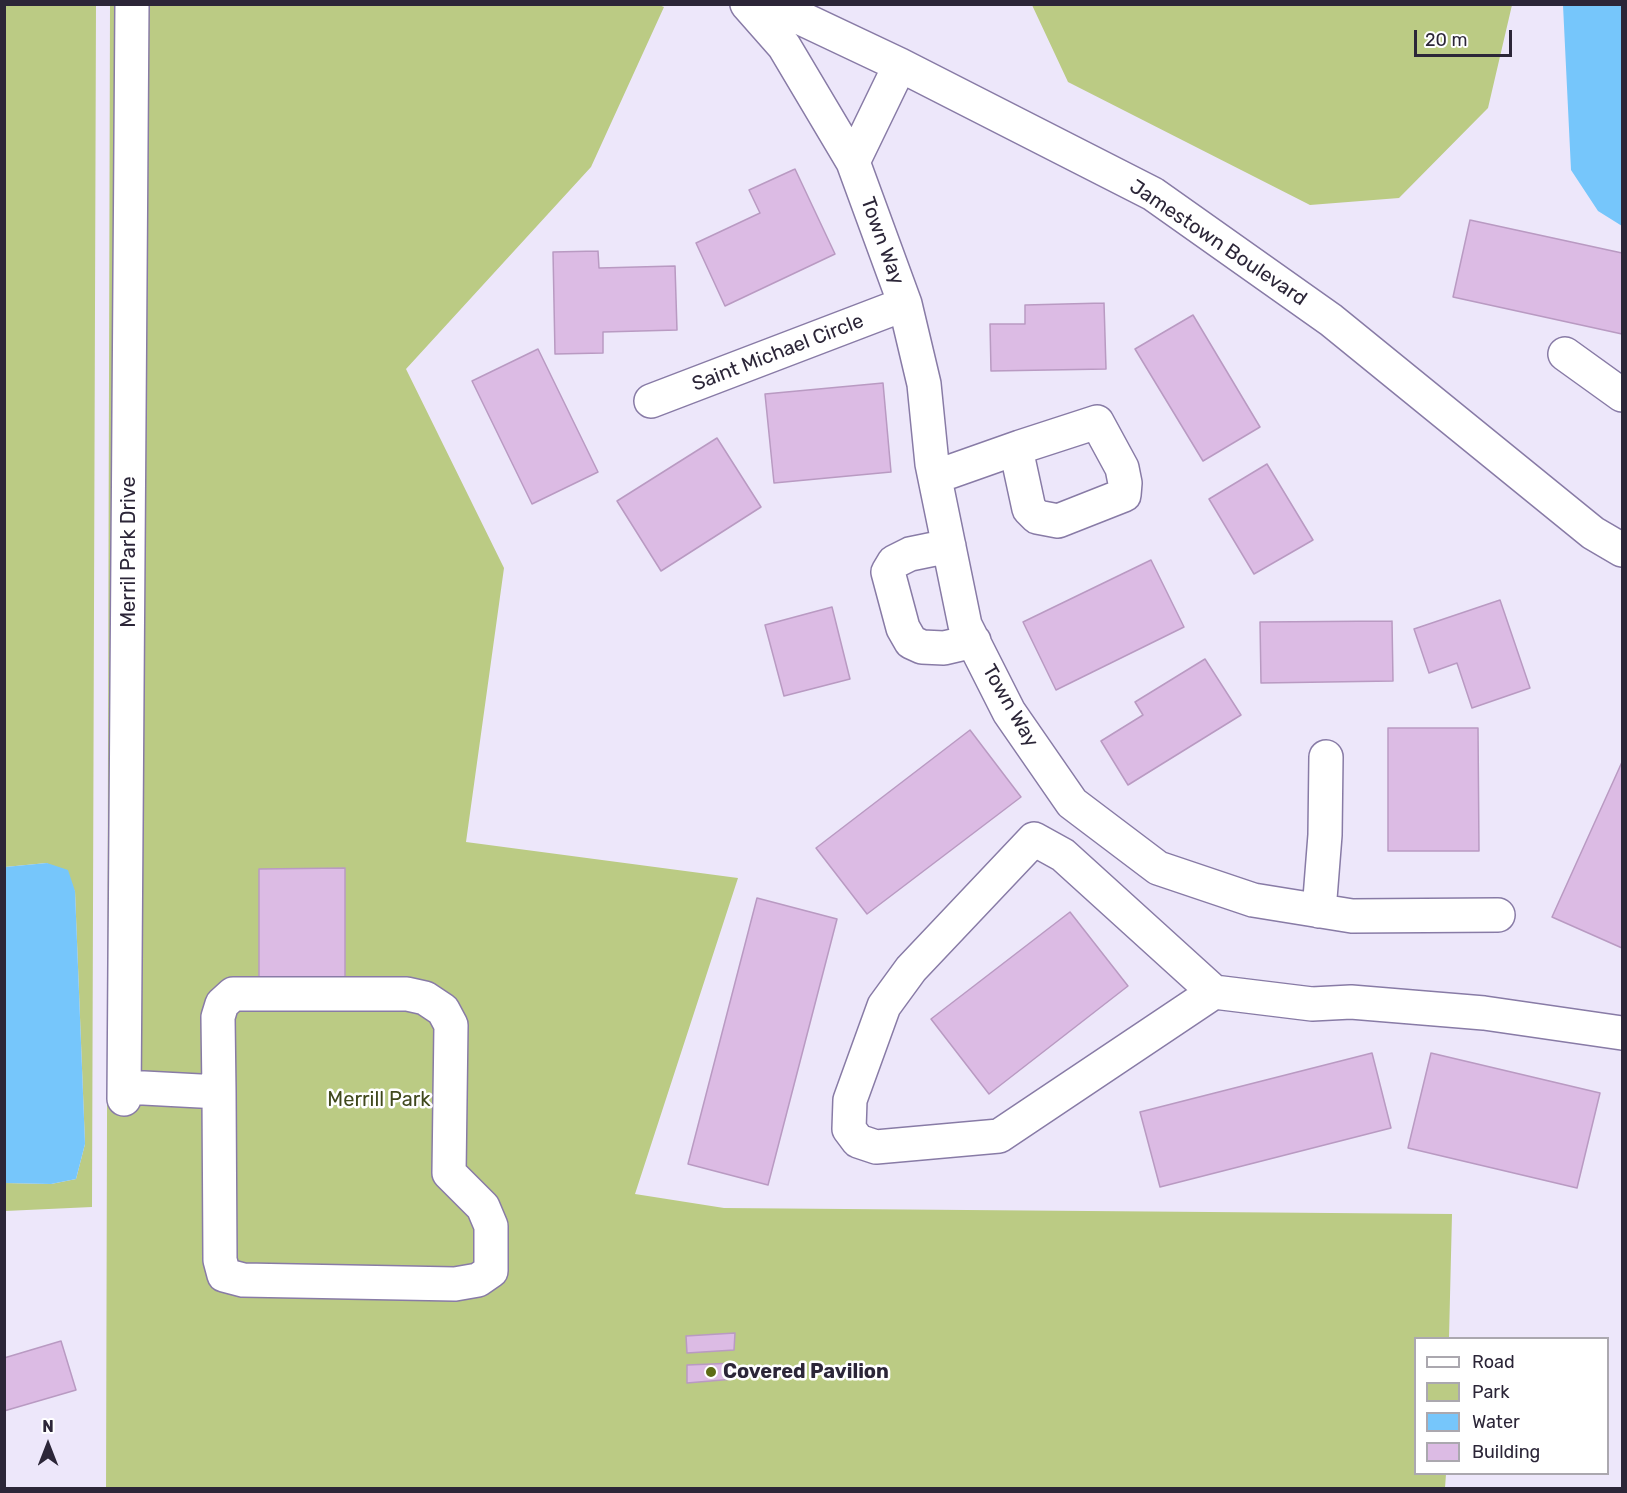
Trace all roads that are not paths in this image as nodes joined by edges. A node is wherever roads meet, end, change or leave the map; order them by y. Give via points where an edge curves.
1 (132, 4) edge
2 (747, 4) edge
3 (771, 4) edge
4 (900, 65) junction
5 (853, 162) junction
6 (906, 304) junction
7 (1565, 354) dead end
8 (1623, 394) edge
9 (651, 401) dead end
10 (1016, 449) junction
11 (934, 477) junction
12 (949, 546) junction
13 (1623, 550) edge
14 (974, 641) junction
15 (1326, 757) dead end
16 (1319, 911) junction
17 (1498, 915) dead end
18 (1214, 992) junction
19 (1623, 1033) edge
20 (219, 1092) junction

1 - 20 street, Merril Park Drive via 125,1093
2 - 5 street, Town Way via 784,46
3 - 4 street, Jamestown Boulevard
4 - 5 street
4 - 13 street, Jamestown Boulevard via 1153,194 1331,320 1593,533
5 - 6 street, Town Way
6 - 9 street, Saint Michael Circle
6 - 11 street, Town Way via 924,384
7 - 8 street
10 - 10 street via 1097,422 1122,468 1124,495 1058,522 1037,517 1029,508
10 - 11 street
11 - 12 street, Town Way
12 - 14 street, Town Way via 965,625
12 - 14 street via 910,554 894,562 888,572 903,628 911,642 944,648
14 - 16 street, Town Way via 1009,712 1072,803 1158,867 1252,900
15 - 16 street
16 - 17 street, Town Way via 1353,916
18 - 18 street via 1063,855 1034,839 911,969 884,1006 850,1100 849,1129 858,1141 876,1147 999,1136
18 - 19 street via 1312,1004 1351,1002 1484,1013
20 - 20 street via 218,1017 222,1004 233,994 407,994 425,998 443,1010 451,1025 449,1173 483,1207 491,1226 491,1271 477,1281 455,1284 243,1281 224,1275 220,1260

